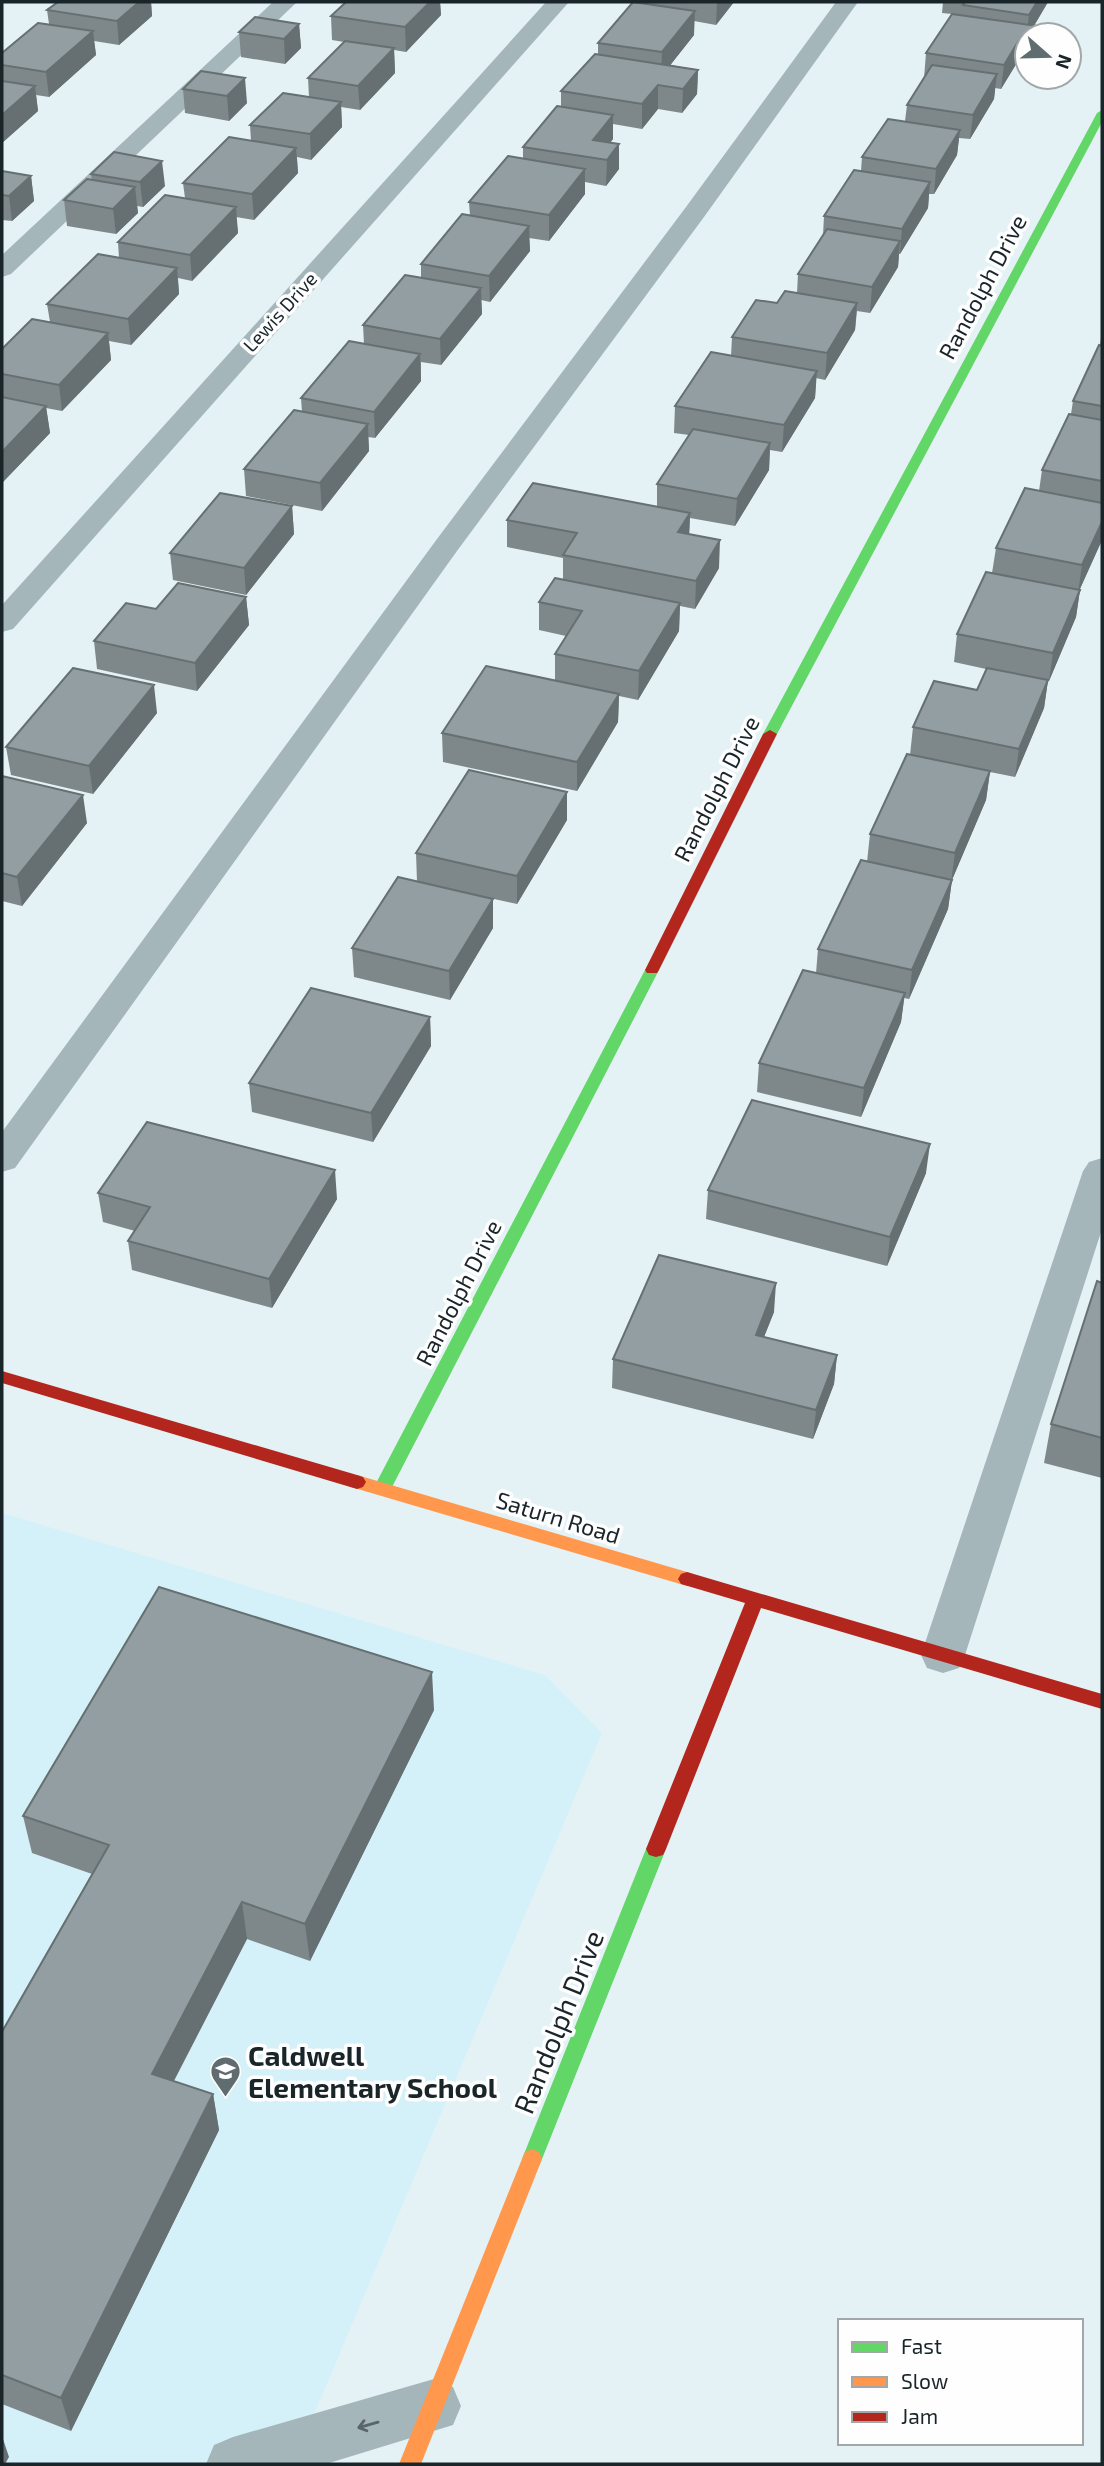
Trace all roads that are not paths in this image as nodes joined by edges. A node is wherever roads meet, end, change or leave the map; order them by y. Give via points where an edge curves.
1 (286, 2) edge
2 (558, 2) edge
3 (847, 2) edge
4 (1102, 113) edge
5 (2, 269) edge
6 (2, 623) edge
7 (2, 1159) edge
8 (1102, 1171) edge
9 (2, 1377) edge
10 (382, 1489) junction
11 (755, 1600) junction
12 (943, 1655) junction
13 (1102, 1702) edge
14 (434, 2406) junction
15 (233, 2464) edge
16 (410, 2464) edge

1 - 5 street
2 - 6 street, Lewis Drive
3 - 7 street
4 - 10 street, Randolph Drive via 783,709
8 - 12 street
9 - 10 street, Saturn Road
10 - 11 street, Saturn Road
11 - 12 street, Saturn Road
11 - 14 street, Randolph Drive
12 - 13 street, Saturn Road
14 -> 15 street
14 - 16 street, Randolph Drive

